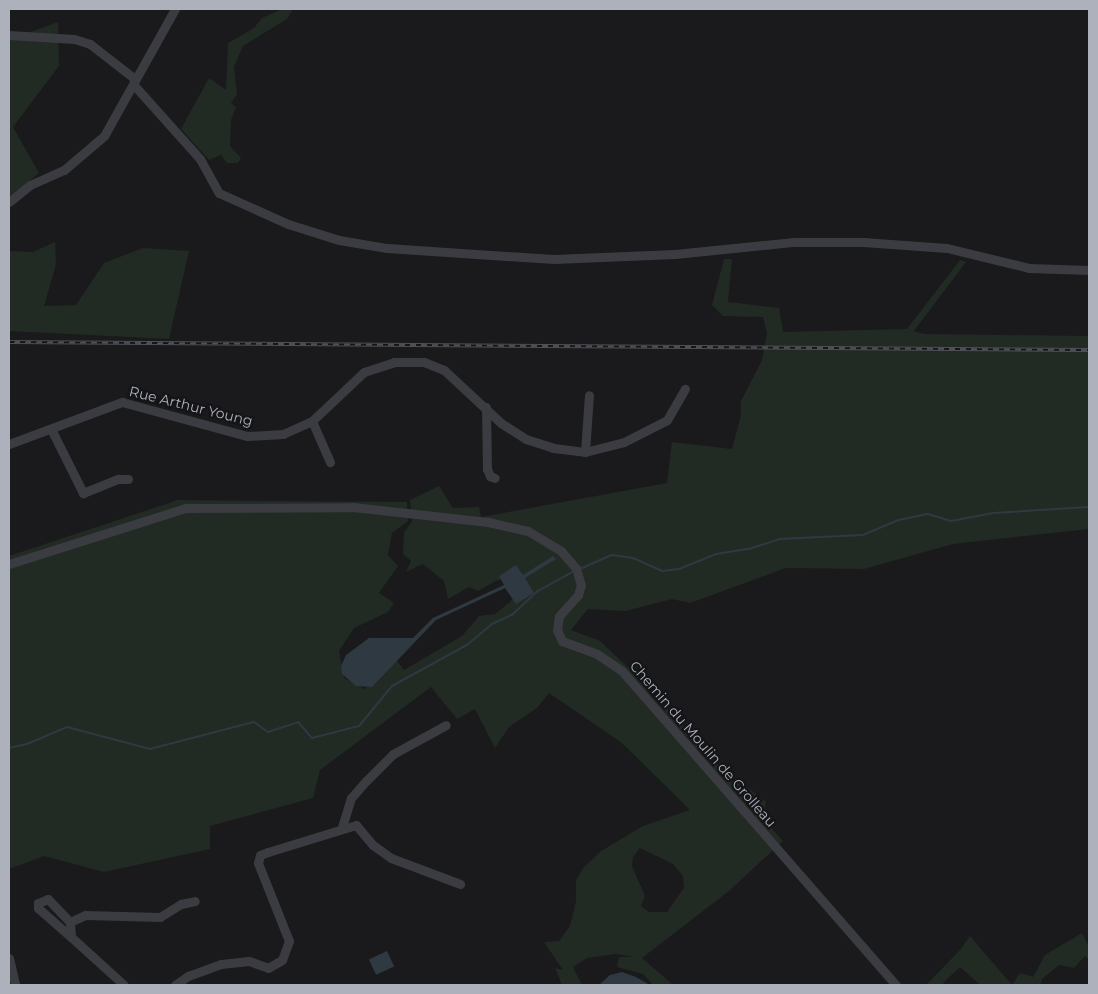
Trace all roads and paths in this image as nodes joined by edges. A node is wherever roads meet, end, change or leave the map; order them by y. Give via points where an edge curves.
1 (175, 9) edge
2 (9, 35) edge
3 (134, 82) junction
4 (9, 202) edge
5 (1089, 270) edge
6 (685, 389) dead end
7 (589, 395) dead end
8 (486, 407) junction
9 (312, 421) junction
10 (51, 429) junction
11 (9, 444) edge
12 (585, 452) junction
13 (330, 462) dead end
14 (496, 478) dead end
15 (128, 479) dead end
16 (9, 564) edge
17 (446, 725) dead end
18 (342, 827) junction
19 (460, 884) dead end
20 (195, 901) dead end
21 (70, 922) junction
22 (71, 936) junction
23 (9, 958) edge
24 (15, 985) edge
25 (124, 985) edge
26 (175, 985) edge
27 (896, 985) edge

1 - 3 street
2 - 3 street via 74,39 90,44
3 - 4 street via 104,136 64,170 30,185
3 - 5 street via 200,159 219,193 339,240 387,248 554,260 675,254 794,242 863,242 947,248 1029,268
6 - 12 street, Rue Arthur Young via 667,420 624,442
7 - 12 street
8 - 9 street, Rue Arthur Young via 444,370 424,362 394,362 364,372
8 - 12 street, Rue Arthur Young via 526,439 553,448
8 - 14 street via 487,469 490,476
9 - 10 street, Rue Arthur Young via 283,434 247,436 122,402
9 - 13 street
10 - 11 street, Rue Arthur Young
10 - 15 street via 83,493
16 - 27 street, Chemin du Moulin de Grolleau via 186,508 353,507 511,526 544,539 577,571 581,585 578,595 559,616 557,630 562,641 603,657 622,671
17 - 18 street via 393,754 351,798
18 - 19 street via 356,825 373,845 391,858
18 - 26 street via 260,855 260,874 289,941 282,960 268,968 249,961 221,964 188,976
20 - 21 street via 182,904 160,917 85,915
21 - 22 street
21 - 22 street via 48,899 38,903 38,908
22 - 25 street
23 - 24 street

